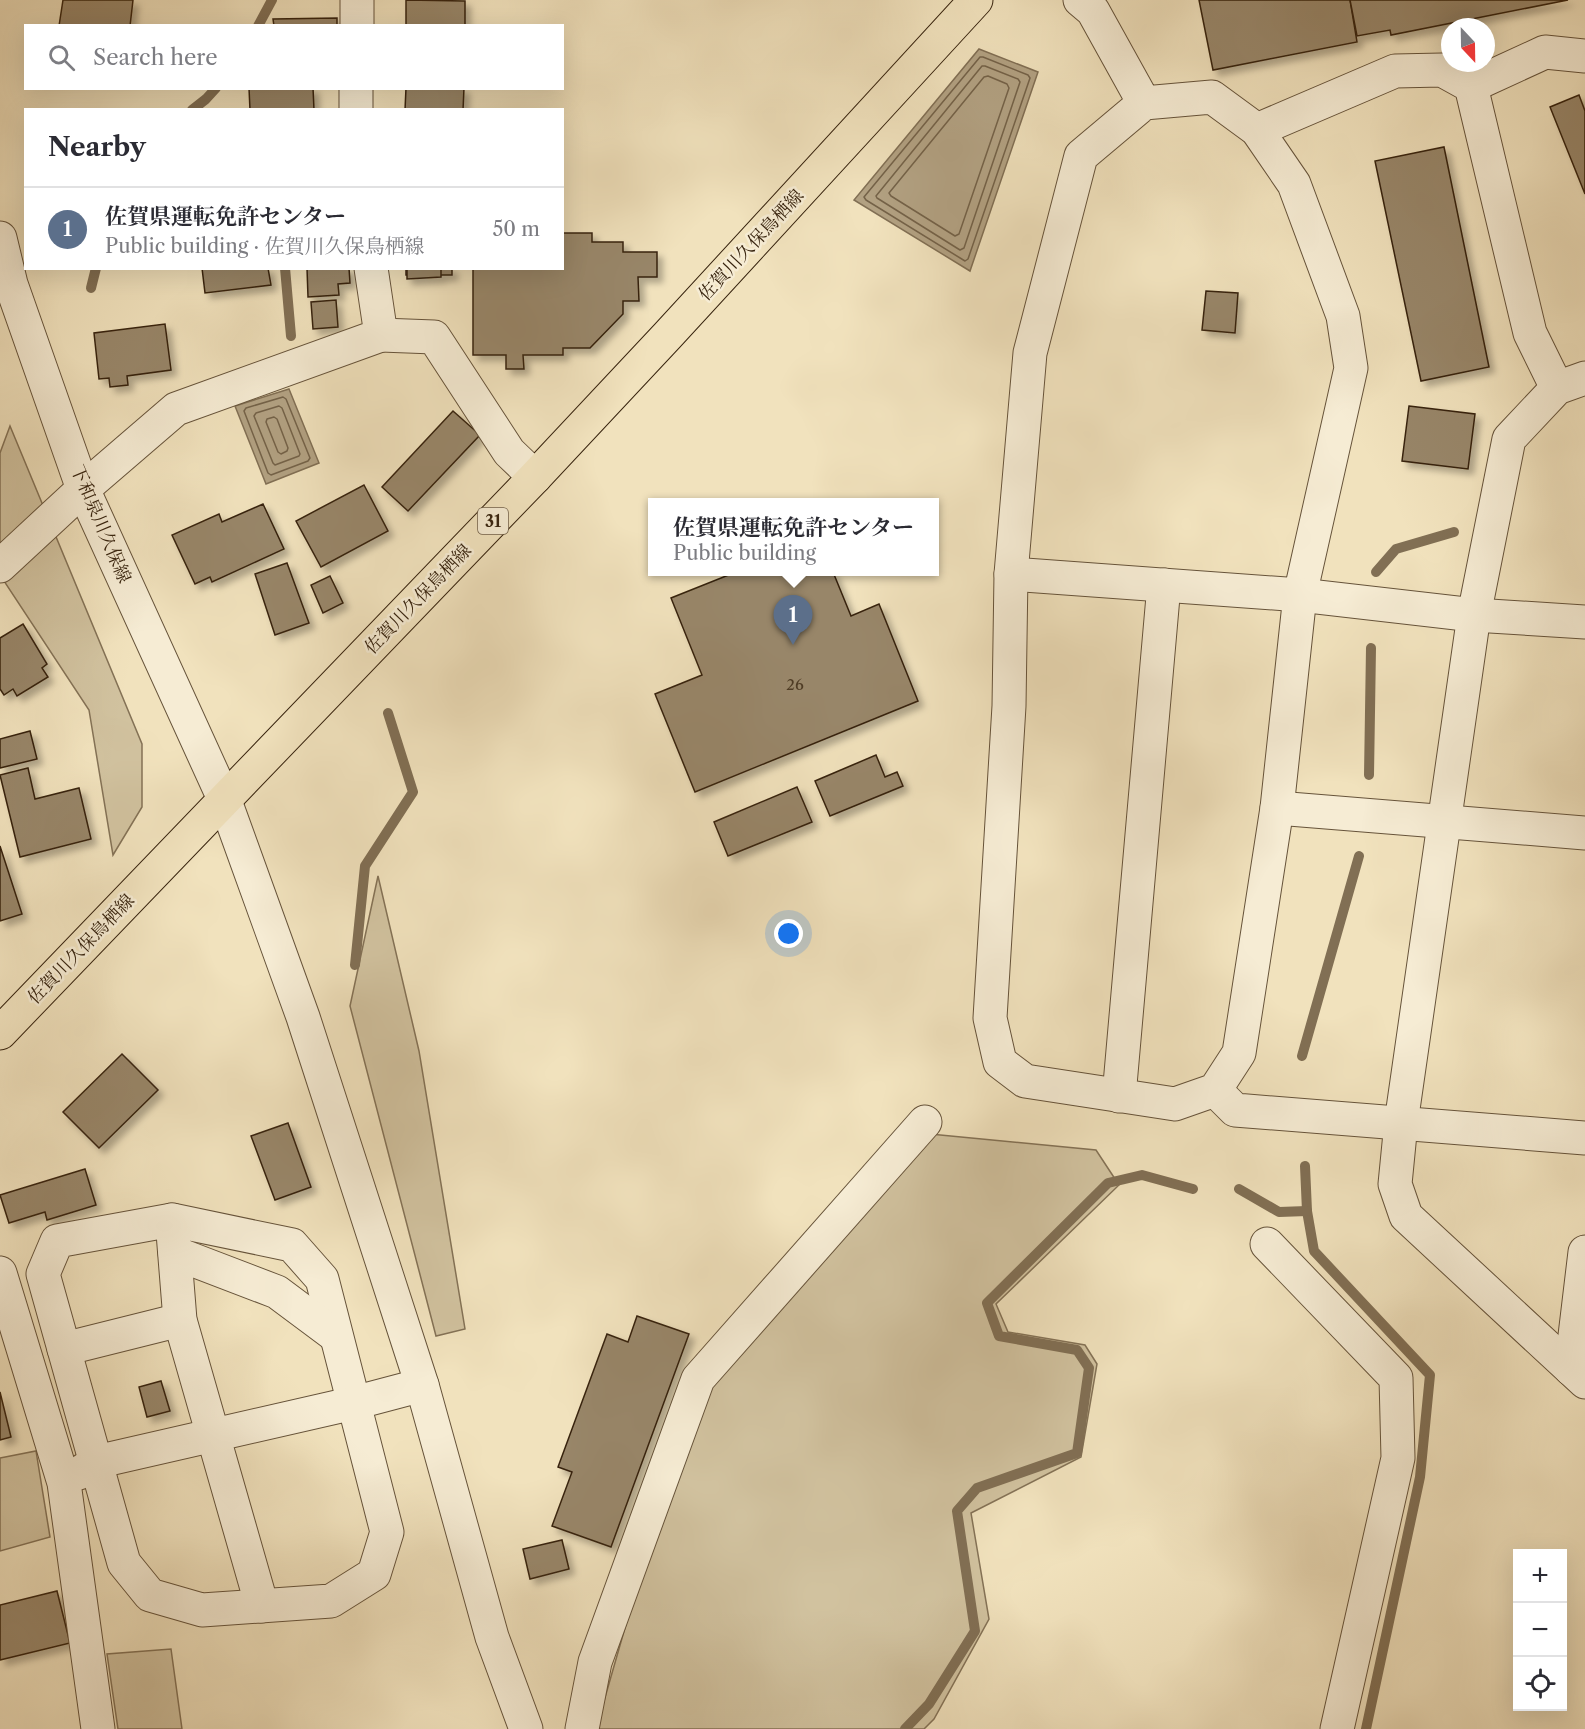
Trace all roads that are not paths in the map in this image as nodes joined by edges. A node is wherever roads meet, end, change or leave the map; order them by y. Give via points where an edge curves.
1 (357, 0) edge
2 (976, 0) edge
3 (1080, 0) edge
4 (357, 24) edge
5 (1585, 56) edge
6 (1471, 86) junction
7 (356, 90) edge
8 (1144, 103) junction
9 (356, 108) edge
10 (1257, 130) junction
11 (0, 238) edge
12 (371, 270) edge
13 (381, 335) junction
14 (1571, 383) edge
15 (535, 477) junction
16 (83, 489) junction
17 (0, 566) edge
18 (1011, 574) junction
19 (1164, 585) junction
20 (1300, 596) junction
21 (1474, 615) junction
22 (1585, 622) edge
23 (225, 801) junction
24 (1277, 808) junction
25 (1445, 822) junction
26 (1585, 833) edge
27 (0, 1033) edge
28 (1215, 1090) junction
29 (1119, 1096) junction
30 (926, 1122) dead end
31 (1401, 1124) junction
32 (1585, 1138) edge
33 (172, 1220) junction
34 (1267, 1244) dead end
35 (1585, 1252) edge
36 (175, 1253) junction
37 (0, 1273) edge
38 (180, 1320) junction
39 (336, 1336) junction
40 (64, 1348) junction
41 (1578, 1376) edge
42 (422, 1385) junction
43 (354, 1402) junction
44 (213, 1435) junction
45 (96, 1462) junction
46 (64, 1483) junction
47 (262, 1606) junction
48 (98, 1729) edge
49 (526, 1729) edge
50 (582, 1729) edge
51 (1337, 1729) edge

1 - 4 street
2 - 15 main road, 佐賀川久保鳥栖線 / 31
3 - 8 street via 1093,11
5 - 6 street via 1545,52
6 - 10 street via 1442,70 1395,71
6 - 14 street via 1530,333
7 - 9 street
8 - 10 street via 1212,97
8 - 18 street via 1082,156 1030,353
10 - 20 street via 1294,184 1343,316 1351,368
11 - 16 street, 下和泉川久保線 via 11,284
12 - 13 street
13 - 15 street via 434,337 508,452
13 - 16 street via 176,409
14 - 21 street via 1509,439
15 - 23 main road, 佐賀川久保鳥栖線 / 31
16 - 17 street
16 - 23 street, 下和泉川久保線
18 - 19 street
18 - 29 street via 1010,706 990,1018 1000,1062 1025,1081
19 - 20 street
19 - 29 street
20 - 21 street
20 - 24 street
21 - 22 street
21 - 25 street
23 - 27 main road, 佐賀川久保鳥栖線 / 31
23 - 42 street, 下和泉川久保線 via 303,1017
24 - 25 street
24 - 28 street via 1239,1053
25 - 26 street
25 - 31 street
28 - 29 street via 1175,1104
28 - 31 street via 1235,1110
30 - 50 street via 698,1379 595,1662
31 - 32 street
31 - 41 street via 1395,1184 1406,1216
33 - 36 street
33 - 39 street via 292,1245 322,1279
33 - 40 street via 57,1241 43,1274
34 - 51 street via 1396,1378 1398,1458
35 - 41 street
36 - 38 street
36 - 39 street via 277,1292
37 - 46 street
38 - 40 street
38 - 44 street
39 - 43 street
40 - 45 street
42 - 43 street
42 - 49 street, 下和泉川久保線 via 492,1637
43 - 44 street
43 - 47 street via 387,1533 374,1574 331,1601
44 - 45 street
44 - 47 street
45 - 46 street
45 - 47 street via 124,1563 150,1595 202,1610
46 - 48 street

